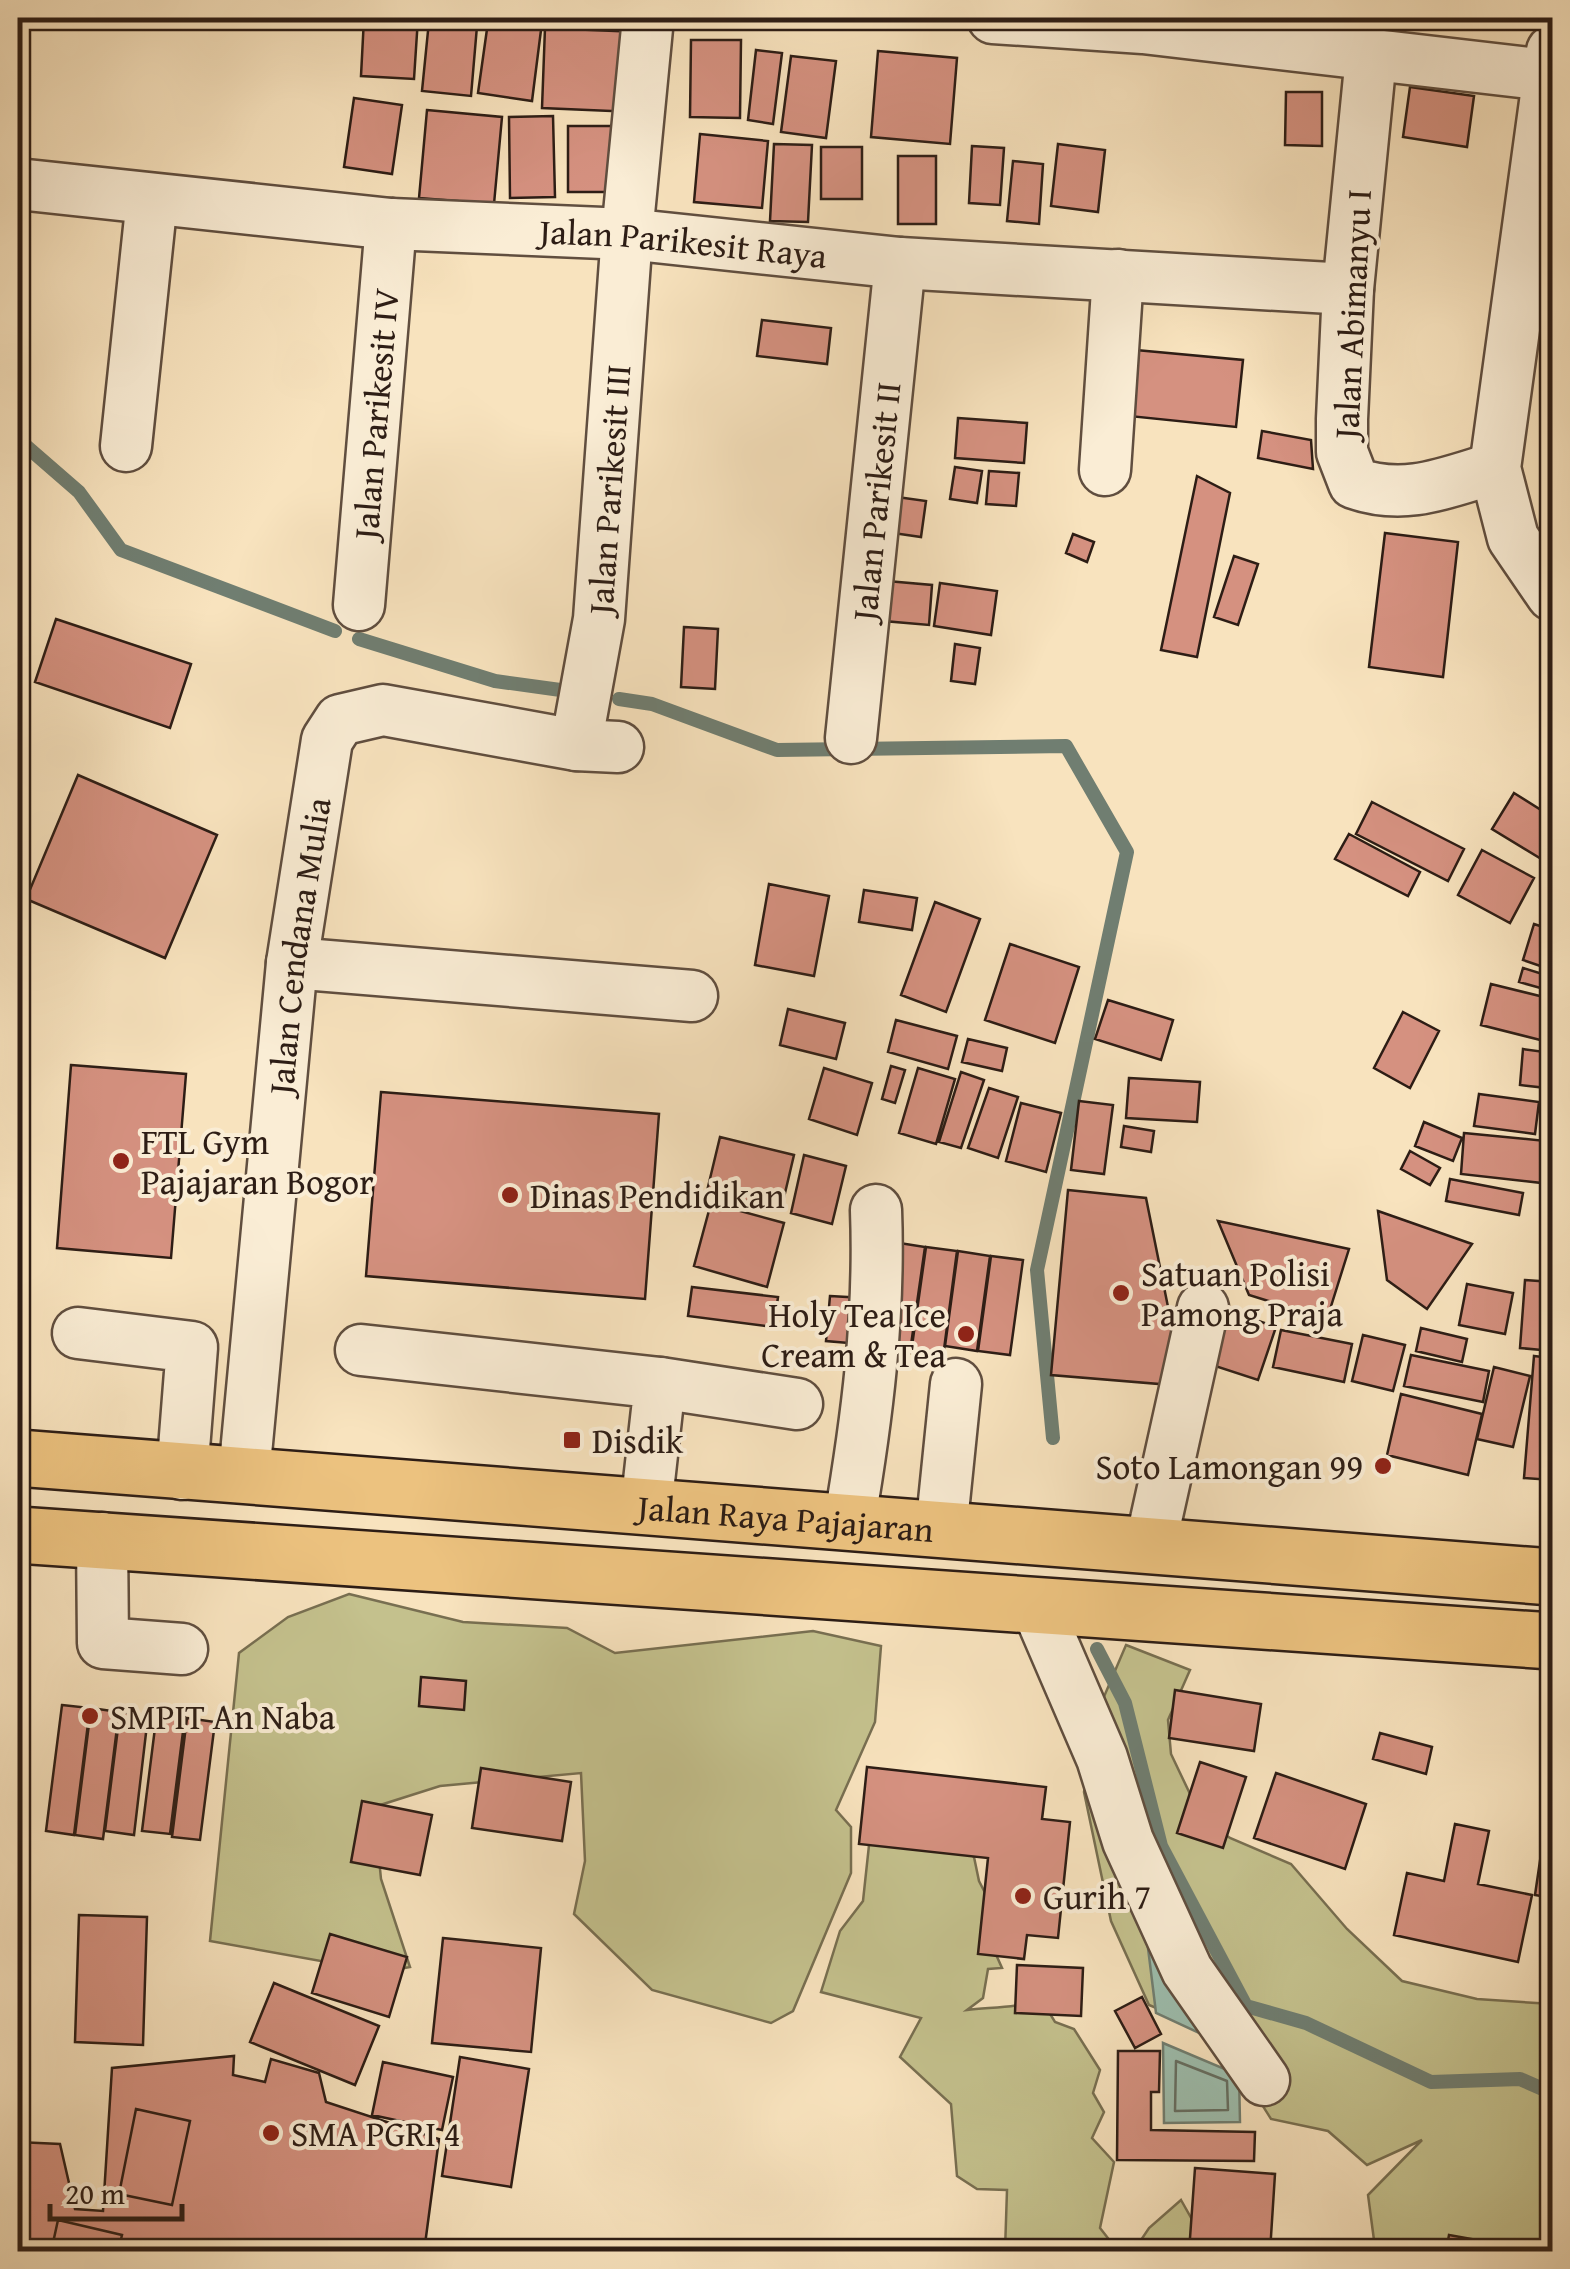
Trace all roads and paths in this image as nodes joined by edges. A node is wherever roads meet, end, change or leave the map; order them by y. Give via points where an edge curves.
1 (648, 18) edge
2 (993, 18) edge
3 (1144, 23) edge
4 (1371, 57) junction
5 (1549, 63) edge
6 (18, 184) edge
7 (152, 198) junction
8 (391, 224) junction
9 (626, 234) junction
10 (900, 263) junction
11 (1118, 274) junction
12 (1348, 289) junction
13 (126, 446) dead end
14 (1495, 468) junction
15 (1105, 470) dead end
16 (1552, 595) edge
17 (359, 605) dead end
18 (340, 720) joint
19 (852, 738) dead end
20 (292, 963) junction
21 (692, 996) dead end
22 (876, 1210) dead end
23 (1202, 1308) dead end
24 (78, 1333) dead end
25 (361, 1350) dead end
26 (660, 1383) junction
27 (956, 1384) dead end
28 (796, 1404) dead end
29 (18, 1458) edge
30 (182, 1474) junction
31 (244, 1475) junction
32 (646, 1508) junction
33 (849, 1524) junction
34 (942, 1531) junction
35 (18, 1535) edge
36 (102, 1538) junction
37 (1150, 1548) junction
38 (1552, 1577) edge
39 (1036, 1606) junction
40 (1552, 1641) edge
41 (182, 1650) dead end
42 (1264, 2080) dead end

1 - 9 street, Jalan Parikesit III
2 - 3 street
3 - 4 street
4 - 5 street
4 - 12 street, Jalan Abimanyu I
5 - 14 street
6 - 7 street, Jalan Parikesit Raya
7 - 8 street, Jalan Parikesit Raya
7 - 13 street
8 - 9 street, Jalan Parikesit Raya
8 - 17 street, Jalan Parikesit IV
9 - 10 street, Jalan Parikesit Raya
9 - 18 street, Jalan Parikesit III via 599,619 597,746 383,710
10 - 11 street, Jalan Parikesit Raya
10 - 19 street, Jalan Parikesit II
11 - 12 street, Jalan Parikesit Raya
11 - 15 street
12 - 14 street, Jalan Abimanyu I via 1342,452 1354,484 1384,494
14 - 16 street via 1513,538
18 - 20 street, Jalan Cendana Mulia via 327,740 321,770
20 - 21 street
20 - 31 street, Jalan Cendana Mulia
22 - 33 street via 872,1389
23 - 37 street
24 - 30 street via 192,1347
25 - 26 street
26 - 28 street
26 - 32 street
27 - 34 street
29 - 30 highway, Jalan Raya Pajajaran
30 - 31 highway, Jalan Raya Pajajaran
31 - 32 highway, Jalan Raya Pajajaran
32 - 33 highway, Jalan Raya Pajajaran
33 - 34 highway, Jalan Raya Pajajaran
34 - 37 highway, Jalan Raya Pajajaran
35 - 36 highway, Jalan Raya Pajajaran
36 - 39 highway, Jalan Raya Pajajaran
36 - 41 street via 103,1643
37 - 38 highway, Jalan Raya Pajajaran
39 - 40 highway, Jalan Raya Pajajaran
39 - 42 street via 1102,1758 1128,1841 1187,1970

